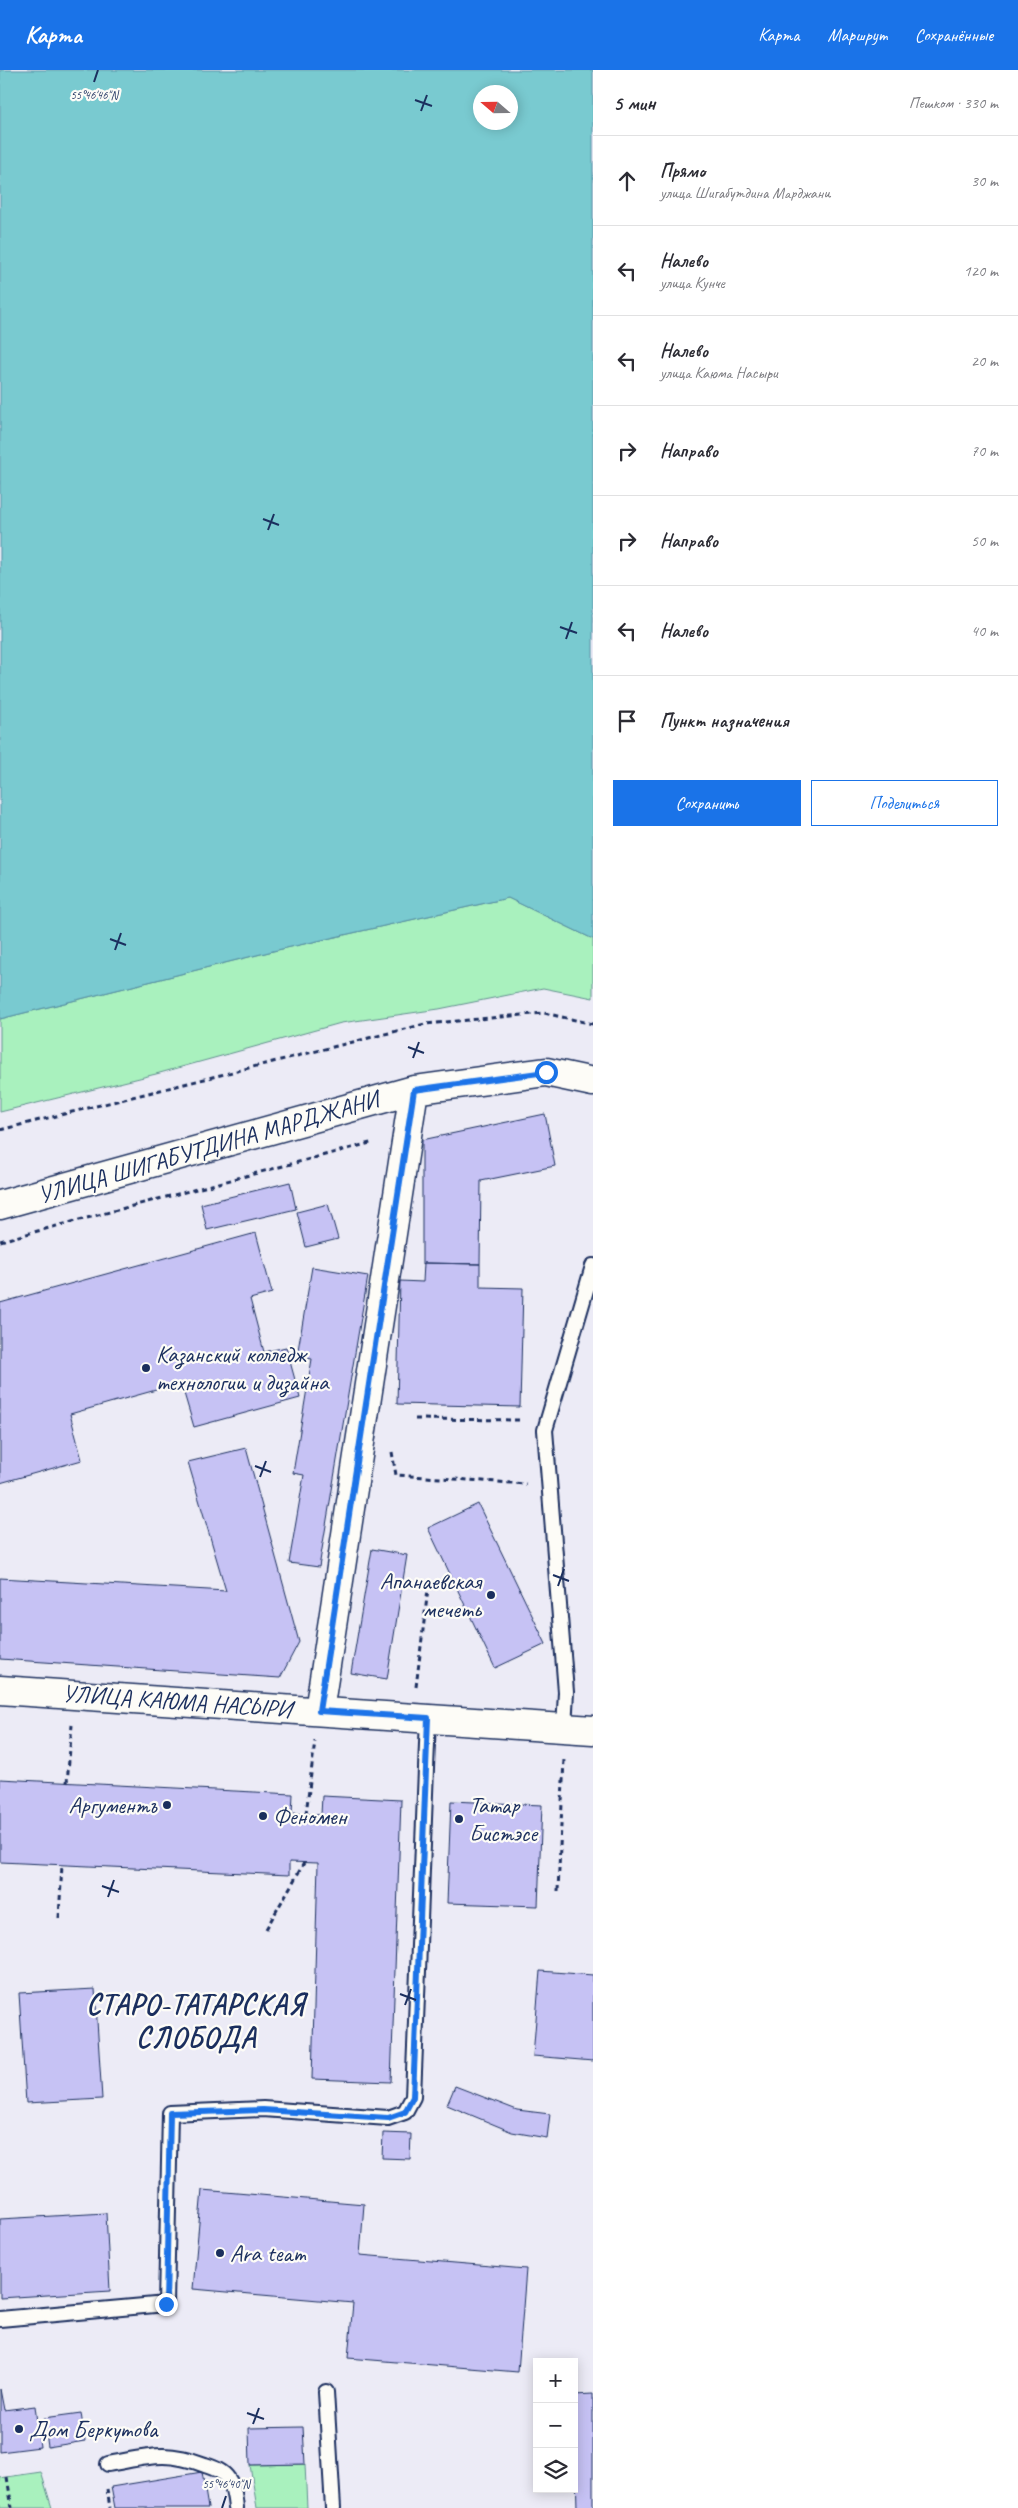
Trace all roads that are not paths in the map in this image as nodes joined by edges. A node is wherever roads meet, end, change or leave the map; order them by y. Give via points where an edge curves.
1 (593, 1082) edge
2 (414, 1090) junction
3 (0, 1205) edge
4 (593, 1266) edge
5 (0, 1690) edge
6 (319, 1711) junction
7 (421, 1718) junction
8 (564, 1728) junction
9 (593, 1730) edge
10 (0, 2319) edge
11 (326, 2392) dead end
12 (108, 2464) dead end
13 (236, 2508) edge
14 (333, 2508) edge

1 - 2 street, УЛИЦА ШИГАБУТДИНА МАРДЖАНИ via 546,1072
2 - 3 street, УЛИЦА ШИГАБУТДИНА МАРДЖАНИ
2 - 6 street
4 - 8 lane via 545,1430 566,1692
5 - 6 street, УЛИЦА КАЮМА НАСЫРИ
6 - 7 street, УЛИЦА КАЮМА НАСЫРИ
7 - 8 street, УЛИЦА КАЮМА НАСЫРИ
7 - 10 lane via 413,2097 405,2112 388,2118 263,2110 170,2113 166,2304
8 - 9 street, УЛИЦА КАЮМА НАСЫРИ
11 - 14 lane
12 - 13 lane via 166,2454 184,2457 217,2469 227,2477

